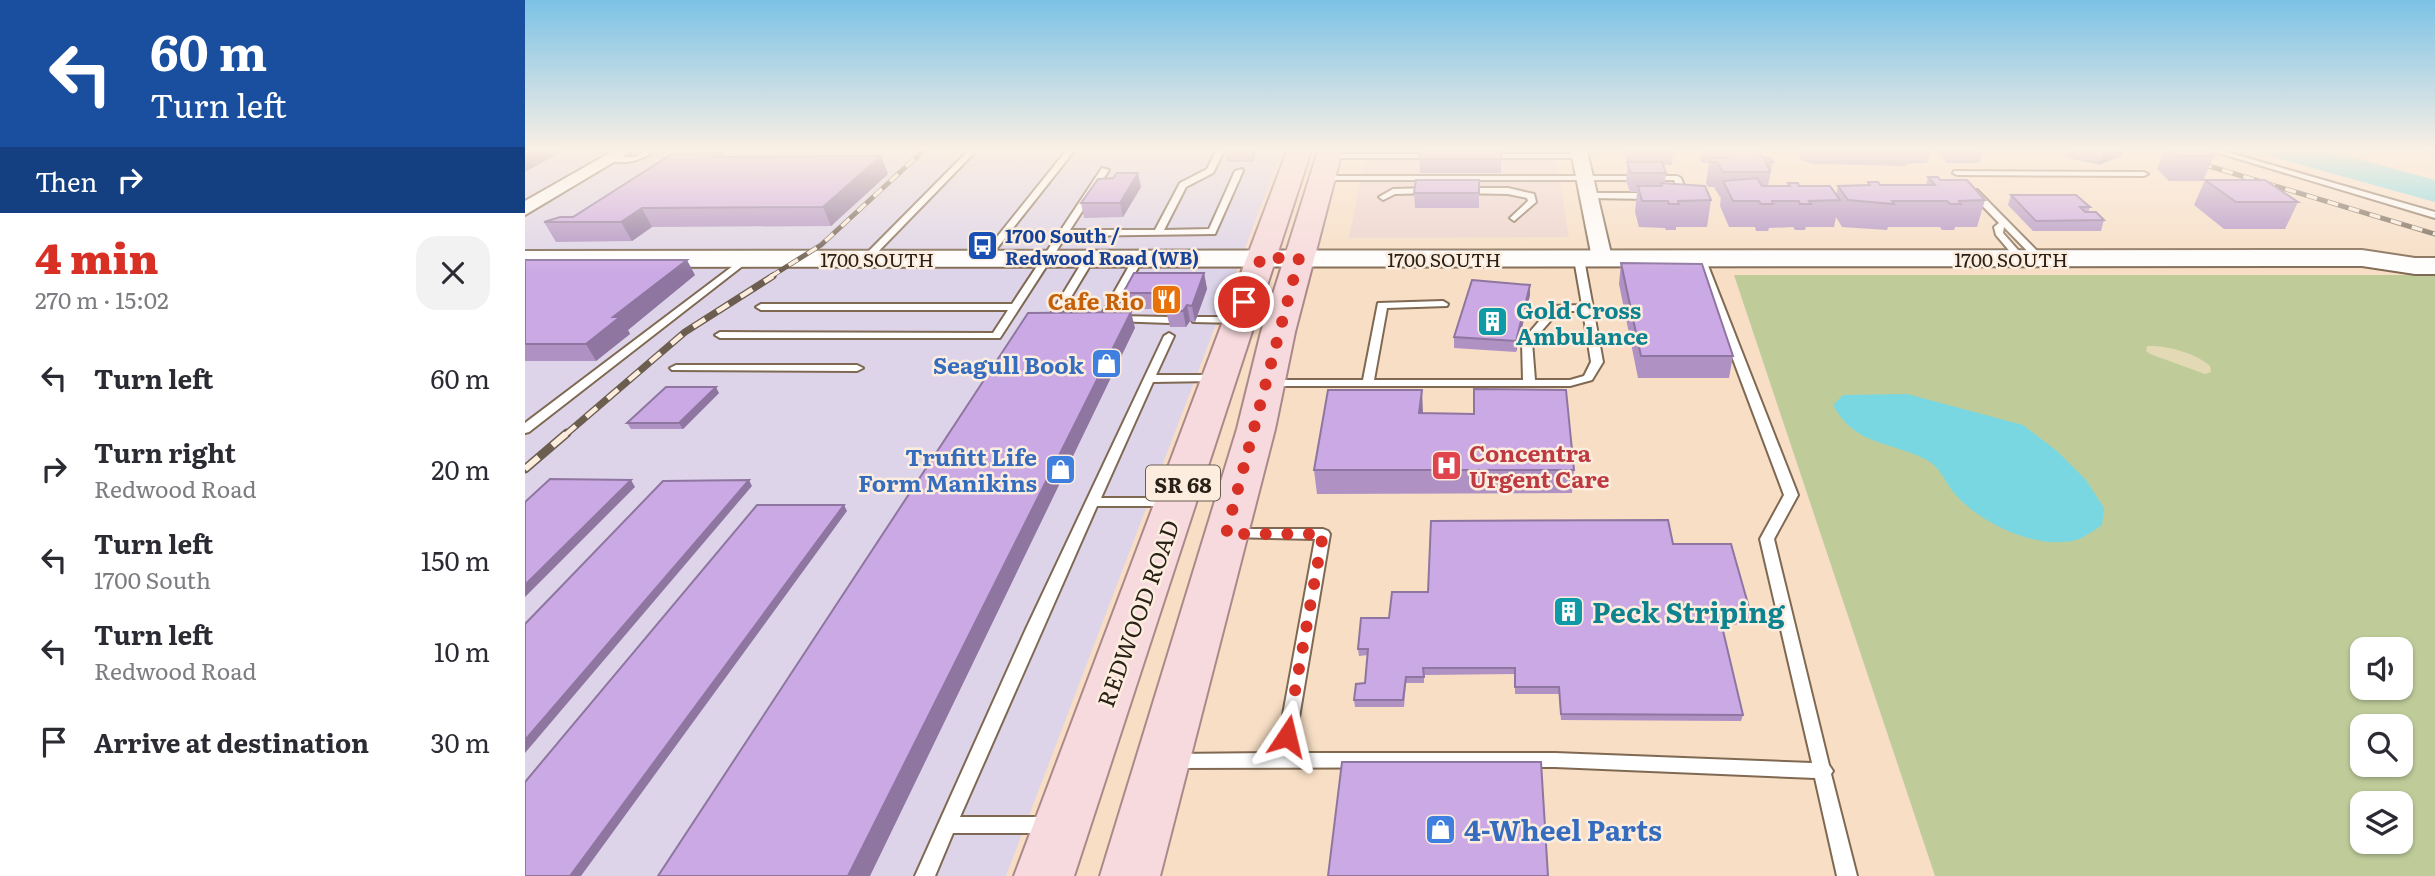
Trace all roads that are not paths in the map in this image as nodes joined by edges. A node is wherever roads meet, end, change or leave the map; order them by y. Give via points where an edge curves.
1 (554, 192) edge
2 (932, 192) edge
3 (1037, 192) edge
4 (1090, 192) edge
5 (1179, 192) edge
6 (1229, 192) edge
7 (1292, 192) edge
8 (1312, 192) edge
9 (1399, 192) edge
10 (1512, 192) edge
11 (1587, 192) edge
12 (1625, 192) edge
13 (1682, 192) edge
14 (1974, 192) edge
15 (2356, 192) edge
16 (1658, 196) edge
17 (1671, 196) edge
18 (1383, 197) dead end
19 (525, 209) edge
20 (2435, 215) edge
21 (1514, 218) dead end
22 (2003, 223) junction
23 (1063, 233) junction
24 (1158, 233) junction
25 (2435, 251) edge
26 (1089, 258) junction
27 (1137, 258) junction
28 (1280, 258) junction
29 (1591, 258) junction
30 (1700, 258) junction
31 (2362, 258) junction
32 (525, 259) edge
33 (746, 259) junction
34 (866, 259) junction
35 (984, 259) junction
36 (1046, 259) junction
37 (2031, 259) junction
38 (2435, 267) edge
39 (1443, 304) dead end
40 (761, 307) dead end
41 (1016, 307) junction
42 (1588, 308) junction
43 (1091, 319) edge
44 (1104, 319) junction
45 (1078, 320) edge
46 (1197, 320) dead end
47 (1237, 320) junction
48 (720, 335) dead end
49 (675, 368) dead end
50 (857, 368) dead end
51 (1218, 378) junction
52 (1149, 379) junction
53 (1266, 383) junction
54 (1369, 383) junction
55 (1528, 383) junction
56 (525, 429) edge
57 (1092, 502) junction
58 (1176, 502) junction
59 (1226, 534) junction
60 (1162, 761) junction
61 (1283, 761) junction
62 (1824, 771) junction
63 (947, 825) junction
64 (1062, 825) junction
65 (925, 876) edge
66 (1044, 876) edge
67 (1129, 876) edge
68 (1847, 876) edge

1 - 19 street
2 - 34 lane
3 - 35 lane
4 - 23 lane
5 - 24 lane
6 - 24 lane via 1212,232
7 - 28 main road, REDWOOD ROAD / SR 68
8 - 28 main road, REDWOOD ROAD / SR 68
9 - 18 lane
10 - 21 lane via 1531,196 1532,202
11 - 29 street
12 - 16 lane
13 - 17 lane via 1683,196
14 - 22 lane
15 - 20 lane
22 - 37 lane
22 - 37 lane via 1999,233
23 - 24 lane
23 - 36 lane
25 - 31 street, 1700 SOUTH via 2394,251
26 - 27 street, 1700 SOUTH
26 - 36 street, 1700 SOUTH
26 - 45 lane via 1052,320
27 - 28 street, 1700 SOUTH
27 - 44 lane
28 - 29 street, 1700 SOUTH
28 - 47 main road, REDWOOD ROAD / SR 68
28 - 53 main road, REDWOOD ROAD / SR 68
29 - 30 street, 1700 SOUTH
29 - 42 lane
30 - 37 street, 1700 SOUTH
30 - 62 lane via 1791,495 1767,539
31 - 37 street, 1700 SOUTH
31 - 38 street, 1700 SOUTH
32 - 33 street, 1700 SOUTH
33 - 34 street, 1700 SOUTH
33 - 56 lane
34 - 35 street, 1700 SOUTH
35 - 36 street, 1700 SOUTH
36 - 41 lane
39 - 54 lane via 1382,304
40 - 41 lane
41 - 48 lane via 996,336
42 - 55 lane via 1556,308 1527,342
42 - 55 lane via 1597,362 1588,378
43 - 44 lane
44 - 52 lane via 1169,328
46 - 47 lane
47 - 51 main road, REDWOOD ROAD / SR 68
49 - 50 lane
51 - 52 lane
51 - 58 main road, REDWOOD ROAD / SR 68
52 - 57 lane
53 - 54 lane
53 - 59 main road, REDWOOD ROAD / SR 68
54 - 55 lane
57 - 58 lane
57 - 63 lane
58 - 64 main road, REDWOOD ROAD / SR 68
59 - 60 main road, REDWOOD ROAD / SR 68
59 - 61 lane via 1323,534
60 - 61 lane
60 - 67 main road, REDWOOD ROAD / SR 68
61 - 62 lane via 1555,760
62 - 68 lane
63 - 64 lane
63 - 65 lane
64 - 66 main road, REDWOOD ROAD / SR 68

